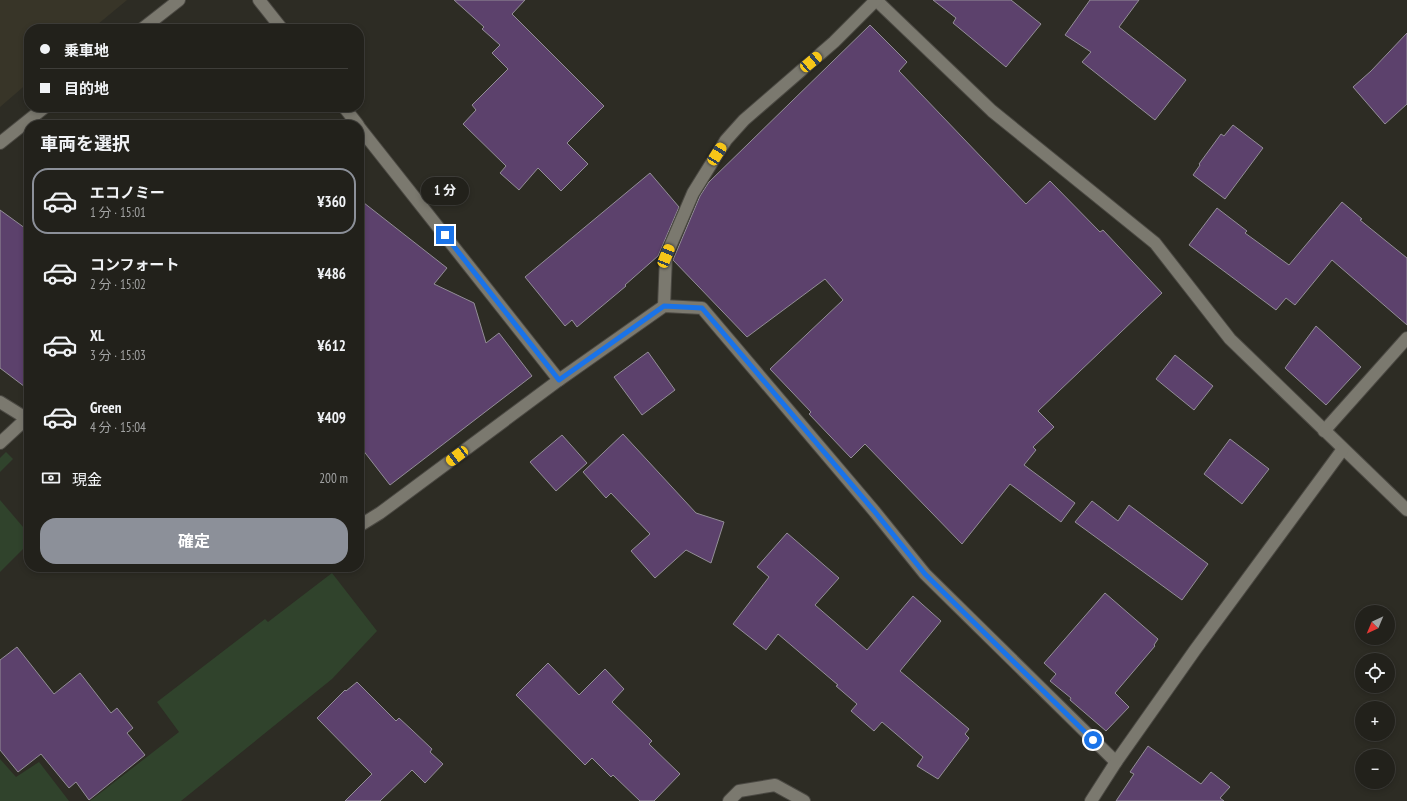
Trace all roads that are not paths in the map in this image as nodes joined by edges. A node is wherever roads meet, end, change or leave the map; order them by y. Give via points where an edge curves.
1 (179, 0) edge
2 (259, 0) edge
3 (876, 0) edge
4 (148, 24) edge
5 (278, 24) edge
6 (39, 112) edge
7 (29, 120) edge
8 (24, 124) edge
9 (364, 134) edge
10 (0, 143) edge
11 (664, 306) junction
12 (1407, 338) edge
13 (559, 380) junction
14 (0, 402) edge
15 (24, 417) edge
16 (24, 422) edge
17 (1324, 431) junction
18 (0, 443) edge
19 (1343, 449) junction
20 (1407, 510) edge
21 (364, 523) edge
22 (1116, 762) junction
23 (729, 801) edge
24 (804, 801) edge
25 (1091, 801) edge

1 - 4 street
2 - 5 street
3 - 11 street via 834,42 744,120 726,140 692,193 666,256
3 - 17 street via 992,110 1155,243 1230,339
6 - 7 street
8 - 10 street
9 - 13 street
11 - 13 street
11 - 22 street via 702,308 925,574
12 - 17 street
13 - 21 street
14 - 15 street
16 - 18 street
17 - 19 street
19 - 20 street
19 - 22 street
22 - 25 street
23 - 24 street via 739,791 775,785

